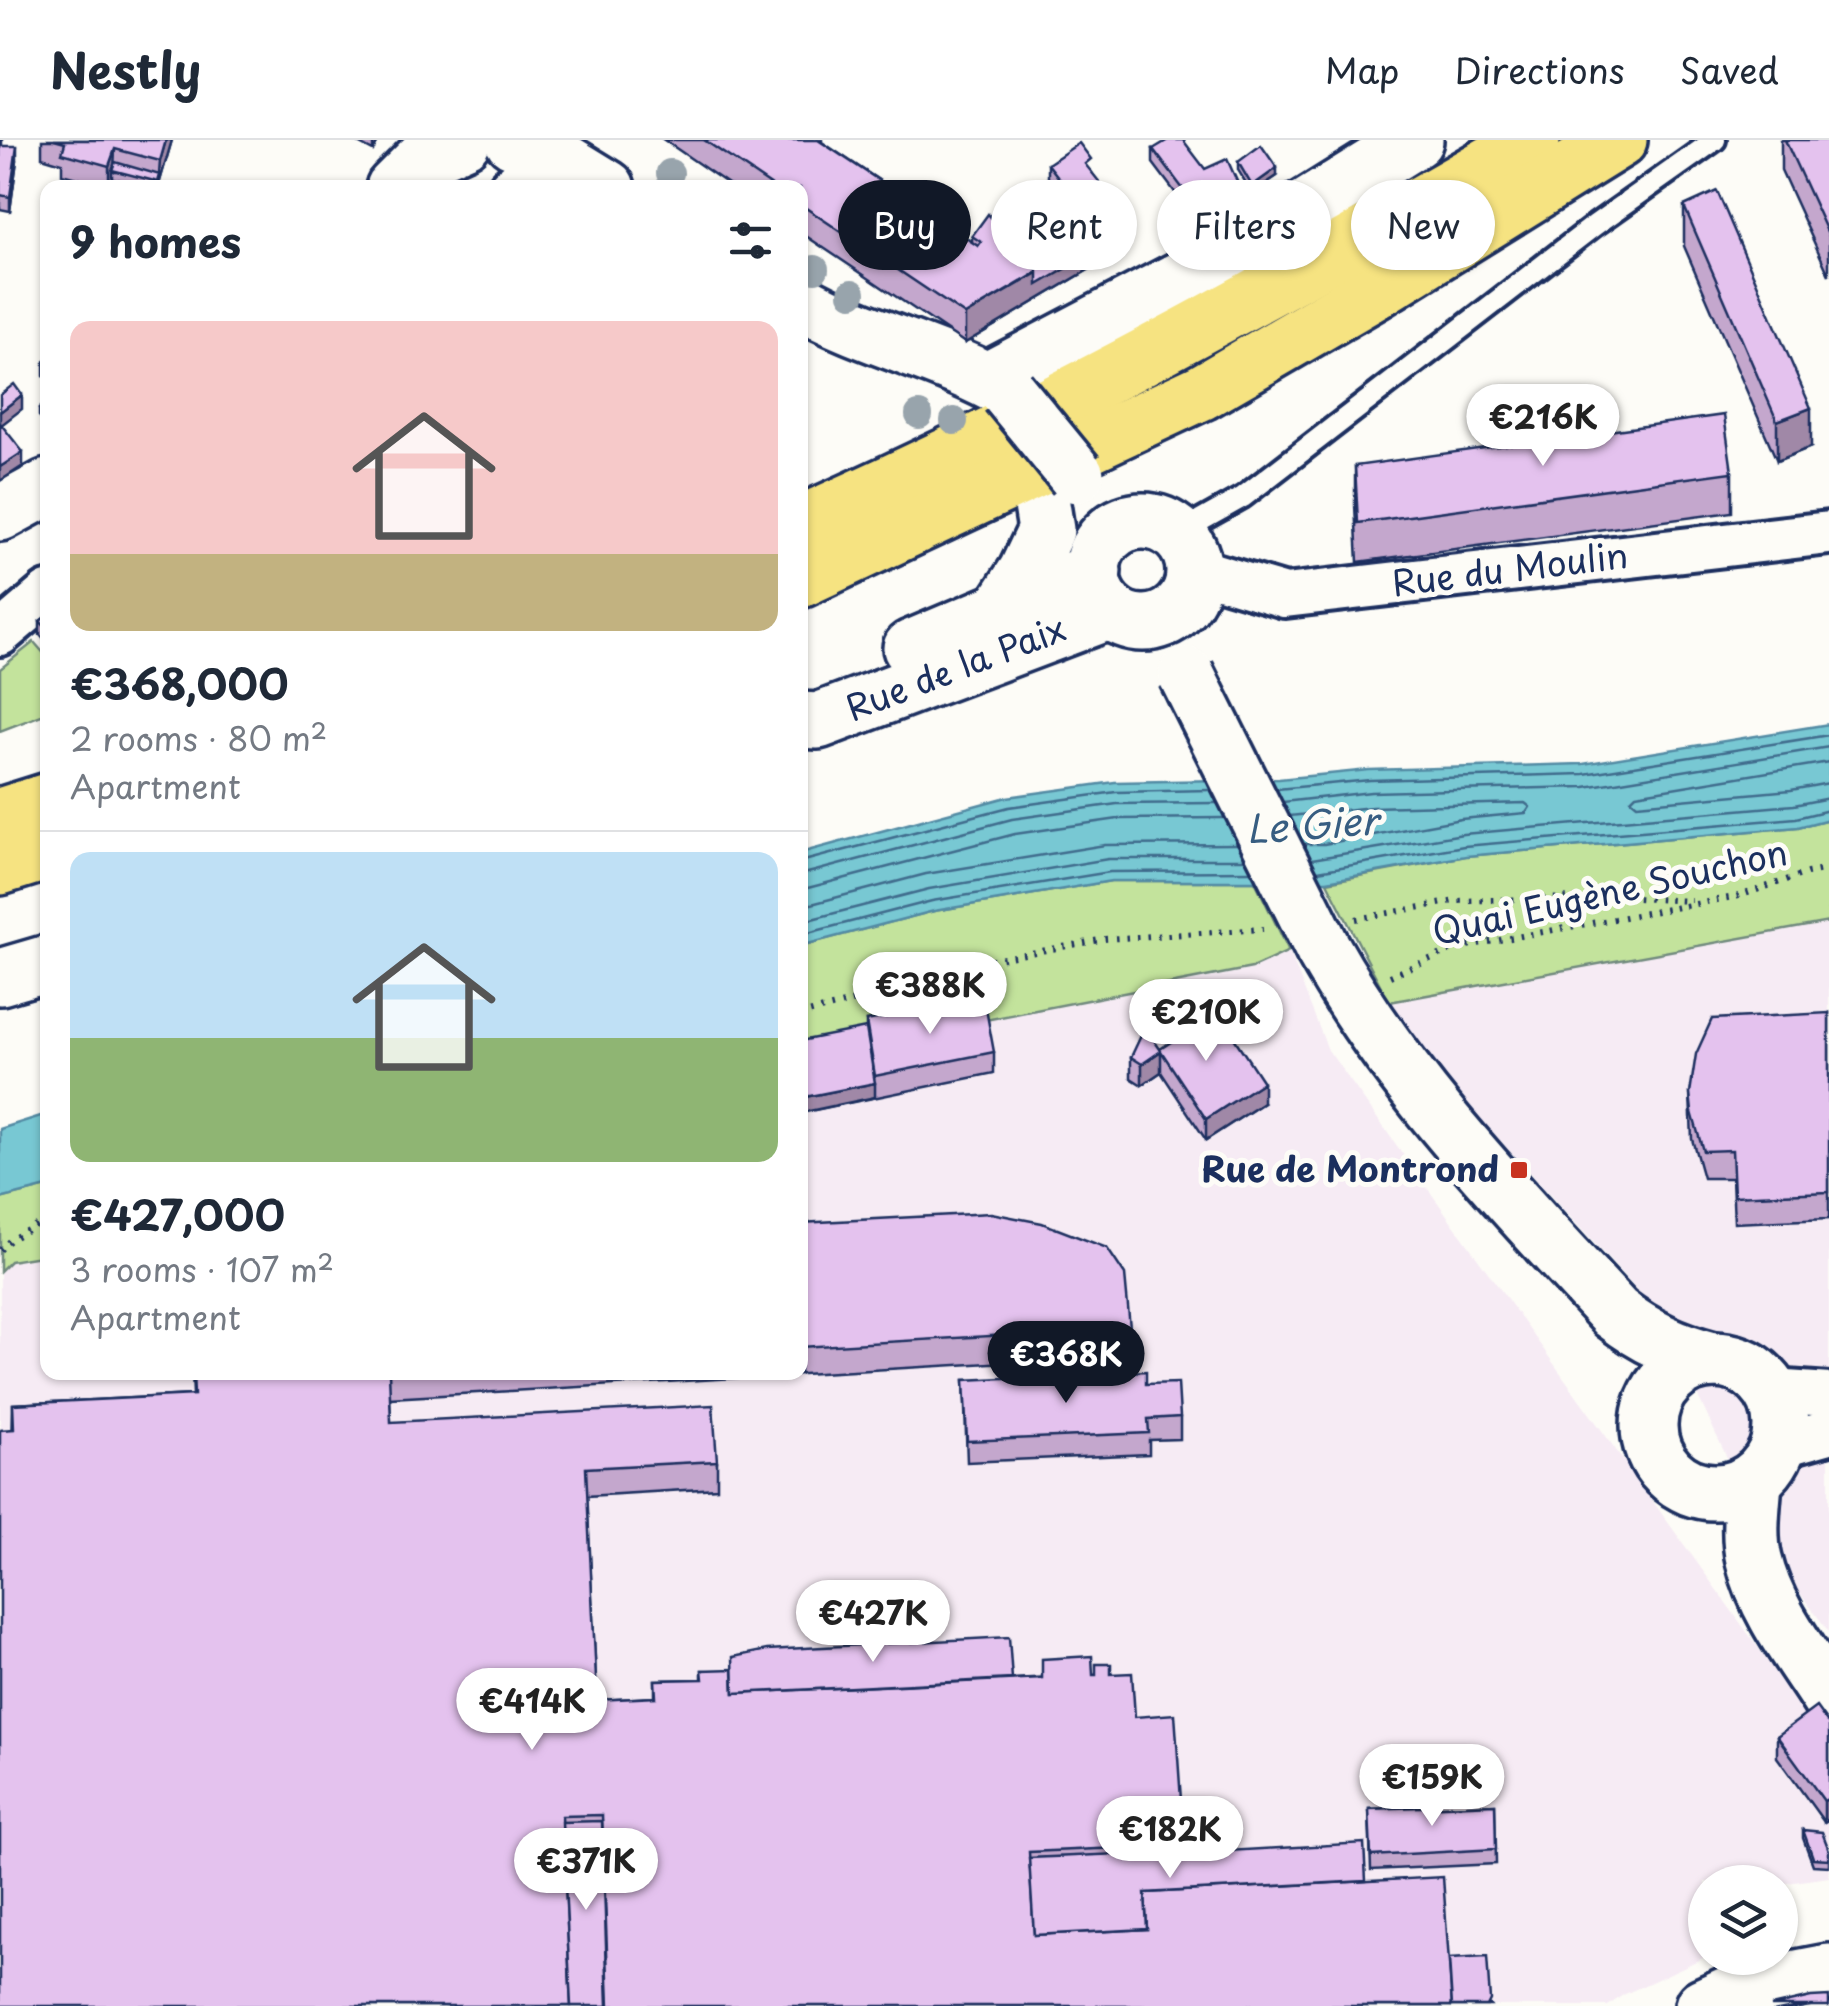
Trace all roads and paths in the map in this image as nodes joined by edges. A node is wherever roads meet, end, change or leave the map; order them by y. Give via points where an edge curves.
1 (464, 140) edge
2 (1415, 140) edge
3 (1532, 140) edge
4 (1619, 140) edge
5 (1715, 140) edge
6 (534, 155) edge
7 (402, 180) edge
8 (589, 180) edge
9 (808, 306) edge
10 (1000, 392) junction
11 (1066, 484) junction
12 (40, 491) edge
13 (0, 513) edge
14 (808, 520) edge
15 (1829, 533) edge
16 (1186, 552) junction
17 (1106, 570) junction
18 (808, 576) edge
19 (40, 600) edge
20 (1002, 609) junction
21 (1164, 619) junction
22 (0, 634) edge
23 (808, 692) edge
24 (808, 720) edge
25 (40, 804) edge
26 (0, 816) edge
27 (40, 854) edge
28 (0, 867) edge
29 (1829, 869) edge
30 (1702, 902) junction
31 (1326, 947) junction
32 (40, 965) edge
33 (0, 977) edge
34 (808, 1013) edge
35 (40, 1223) edge
36 (0, 1250) edge
37 (1615, 1313) junction
38 (1713, 1360) junction
39 (1772, 1390) junction
40 (1829, 1395) edge
41 (1649, 1415) junction
42 (1787, 1453) edge
43 (1690, 1488) junction
44 (1777, 1618) junction
45 (1829, 1698) edge
46 (1829, 1972) edge
47 (1703, 2006) edge

1 - 7 main road via 425,158
2 - 10 main road
3 - 14 highway via 1070,398
4 - 18 highway via 1202,392
5 - 16 lane via 1243,497
6 - 8 main road
9 - 10 main road
10 - 11 main road, bridge
11 - 17 main road
11 - 20 main road
12 - 13 main road
15 - 16 street, Rue du Moulin via 1285,596
16 - 17 main road via 1148,521
16 - 21 main road via 1187,599
17 - 20 main road, Rue de la Paix
17 - 21 main road via 1136,623
17 - 24 main road, Rue de la Paix
19 - 22 street
20 - 23 main road, Rue de la Paix
21 - 31 main road, bridge
25 - 26 highway
27 - 28 highway
29 - 30 path, Quai Eugène Souchon
30 - 31 path, Quai Eugène Souchon via 1456,948
30 - 31 path via 1456,901
31 - 34 path via 1105,938 934,971 876,996
31 - 37 main road via 1448,1128
32 - 33 main road
35 - 36 path
37 - 38 main road via 1677,1351
37 - 41 main road via 1645,1378
38 - 39 main road via 1736,1363
38 - 41 main road via 1671,1376
39 - 40 street
39 - 42 main road
41 - 43 main road via 1657,1458
42 - 43 main road via 1736,1491
42 - 44 main road via 1750,1530 1753,1558
43 - 44 main road via 1713,1512 1744,1586
44 - 45 main road
46 - 47 main road via 1740,1990

